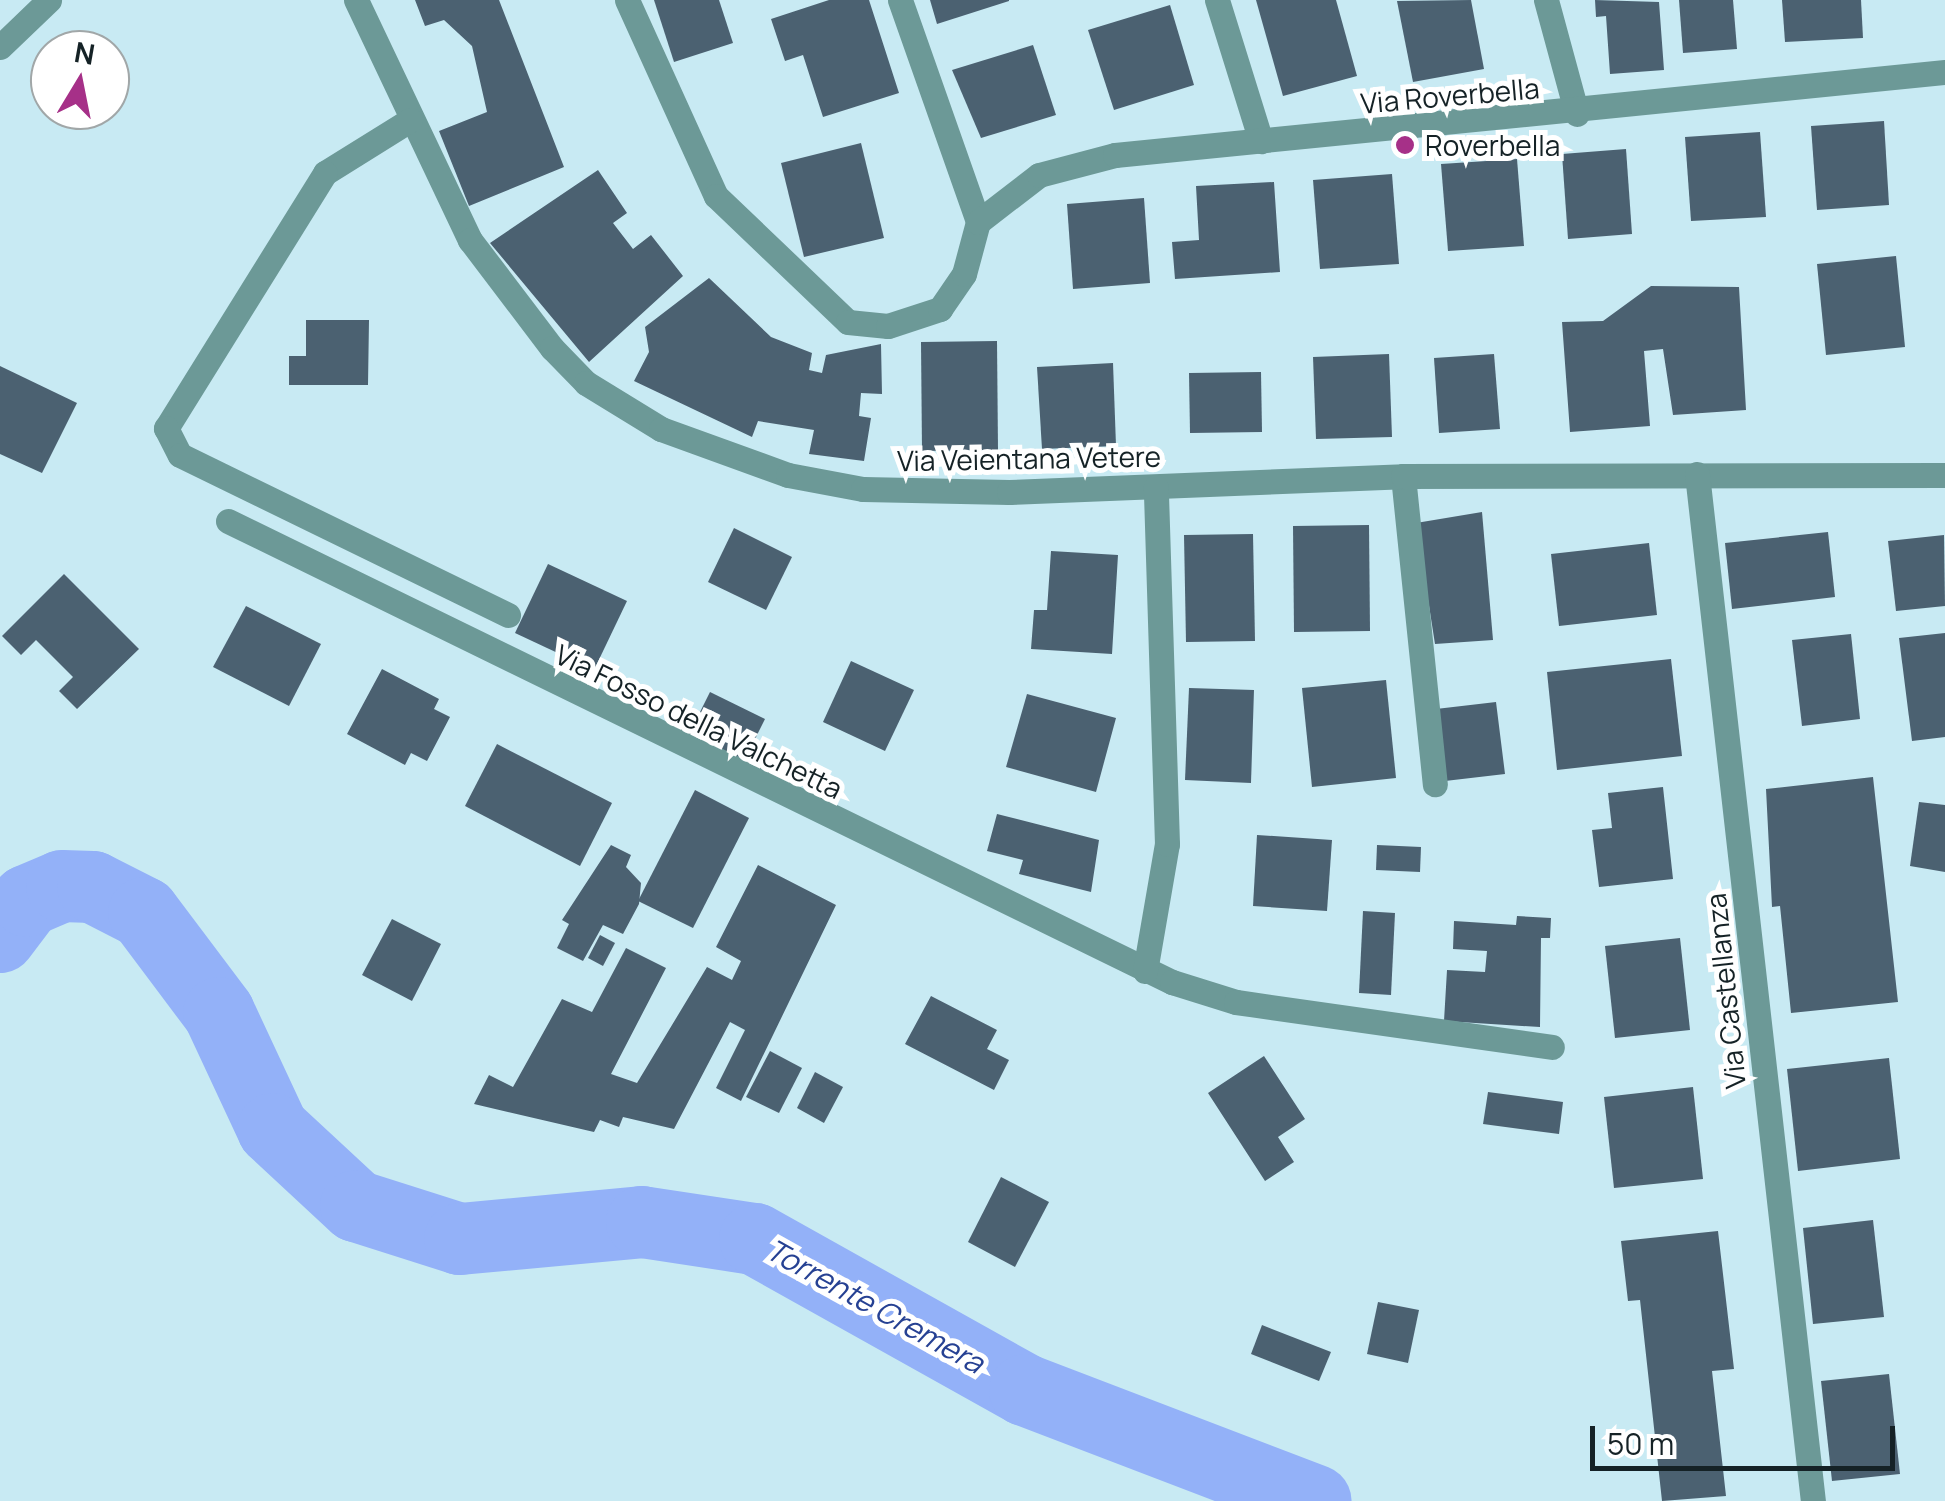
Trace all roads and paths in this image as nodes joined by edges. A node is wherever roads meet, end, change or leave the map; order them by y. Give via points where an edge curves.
1 (48, 0) edge
2 (356, 0) edge
3 (627, 0) edge
4 (900, 0) edge
5 (1218, 0) edge
6 (1546, 0) edge
7 (0, 48) edge
8 (1945, 72) edge
9 (1577, 114) junction
10 (410, 120) junction
11 (1261, 142) junction
12 (978, 222) junction
13 (1697, 474) junction
14 (1945, 475) edge
15 (1403, 476) junction
16 (1156, 487) junction
17 (228, 521) dead end
18 (508, 614) dead end
19 (1435, 784) dead end
20 (1144, 971) junction
21 (1552, 1047) dead end
22 (1813, 1501) edge

1 - 7 street
2 - 10 street, Via Veientana Vetere
3 - 12 street via 716,196 848,322 888,326 940,309 964,274
4 - 12 street
5 - 11 street
6 - 9 street
8 - 9 street, Via Roverbella
9 - 11 street, Via Roverbella
10 - 16 street, Via Veientana Vetere via 470,240 522,314 586,383 660,430 832,486
10 - 18 street via 325,172 166,428 180,455
11 - 12 street, Via Roverbella via 1075,162 1039,174
13 - 14 street, Via Veientana Vetere
13 - 15 street, Via Veientana Vetere
13 - 22 street, Via Castellanza
15 - 16 street, Via Veientana Vetere
15 - 19 street
16 - 20 street via 1168,844
17 - 20 street, Via Fosso della Valchetta
20 - 21 street, Via Fosso della Valchetta via 1236,1002

